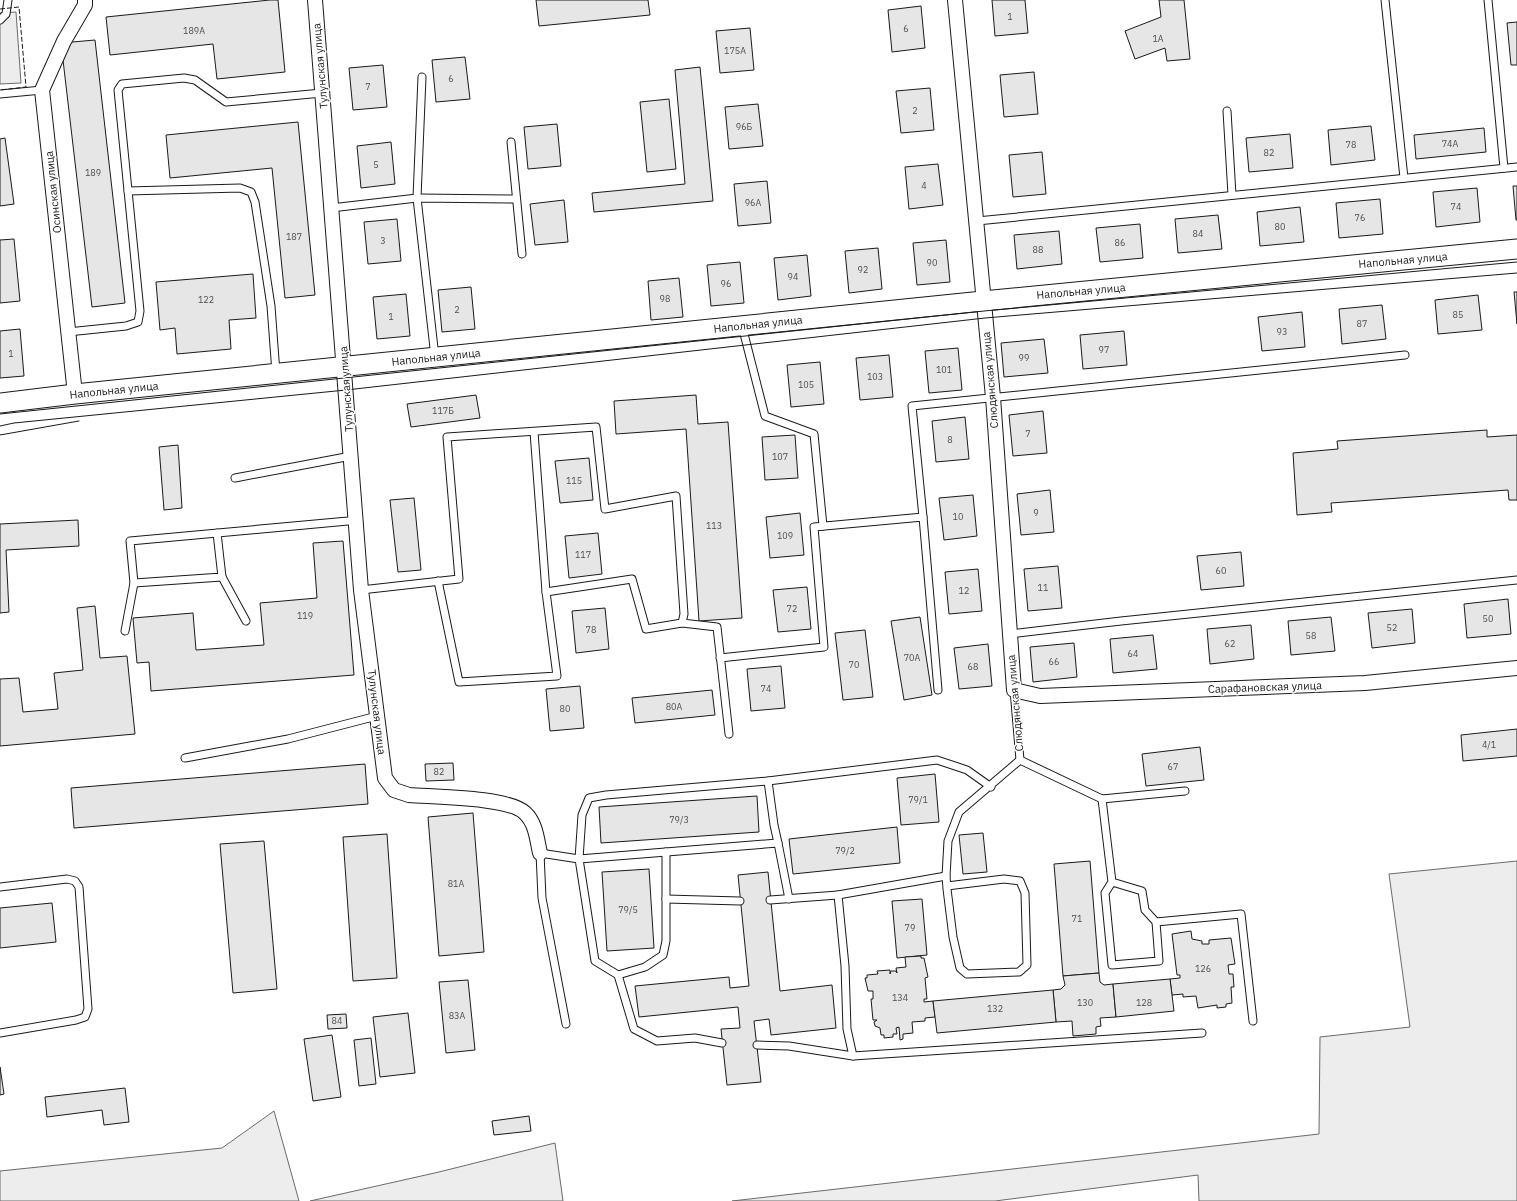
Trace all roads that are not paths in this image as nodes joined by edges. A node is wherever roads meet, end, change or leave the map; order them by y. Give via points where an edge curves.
1 (8, 0) edge
2 (85, 0) edge
3 (315, 0) edge
4 (955, 0) edge
5 (1385, 0) edge
6 (1488, 0) edge
7 (0, 20) edge
8 (422, 77) dead end
9 (42, 90) junction
10 (322, 93) junction
11 (0, 94) edge
12 (1227, 111) dead end
13 (511, 142) dead end
14 (1517, 167) edge
15 (1504, 168) junction
16 (1404, 178) junction
17 (128, 191) junction
18 (1232, 195) junction
19 (417, 198) junction
20 (516, 199) junction
21 (331, 208) junction
22 (977, 221) junction
23 (1517, 249) edge
24 (522, 254) dead end
25 (983, 301) junction
26 (742, 326) junction
27 (68, 332) junction
28 (1405, 355) dead end
29 (435, 357) junction
30 (344, 366) junction
31 (276, 374) junction
32 (75, 394) junction
33 (993, 397) junction
34 (0, 403) edge
35 (534, 432) junction
36 (351, 456) junction
37 (235, 478) dead end
38 (923, 517) junction
39 (356, 520) junction
40 (823, 526) junction
41 (218, 533) junction
42 (222, 577) junction
43 (1517, 580) edge
44 (438, 581) junction
45 (134, 583) junction
46 (361, 590) junction
47 (546, 592) junction
48 (246, 621) dead end
49 (682, 623) junction
50 (125, 631) dead end
51 (1009, 634) junction
52 (720, 658) junction
53 (1517, 668) edge
54 (938, 690) dead end
55 (1014, 690) junction
56 (377, 716) junction
57 (729, 734) dead end
58 (185, 758) dead end
59 (1020, 760) junction
60 (768, 781) junction
61 (991, 786) junction
62 (1185, 791) dead end
63 (1102, 799) junction
64 (778, 844) junction
65 (666, 852) junction
66 (540, 853) junction
67 (579, 859) junction
68 (946, 876) junction
69 (1112, 882) junction
70 (947, 886) junction
71 (0, 887) edge
72 (838, 895) junction
73 (666, 899) junction
74 (789, 899) junction
75 (770, 900) dead end
76 (740, 901) dead end
77 (1156, 922) junction
78 (618, 975) junction
79 (1253, 1021) dead end
80 (566, 1024) dead end
81 (0, 1033) edge
82 (1202, 1033) dead end
83 (722, 1043) dead end
84 (757, 1045) dead end
85 (853, 1056) junction

1 - 7 lane via 6,14
2 - 9 street via 85,5 64,41
3 - 10 street, Тулунская улица
4 - 22 street, Слюдянская улица
5 - 16 lane
6 - 15 lane
8 - 19 lane
9 - 11 lane
9 - 27 street, Осинская улица
10 - 17 lane via 226,102 195,80 184,78 122,84 118,90
10 - 21 street, Тулунская улица
12 - 18 lane
13 - 20 lane
14 - 15 lane
15 - 16 lane
16 - 18 lane
17 - 27 lane via 140,311 138,322 126,326
17 - 31 lane via 240,188 251,192 255,202 272,306
18 - 22 lane
19 - 20 lane
19 - 21 lane
19 - 29 lane
20 - 24 lane
21 - 30 street, Тулунская улица
22 - 25 street, Слюдянская улица
23 - 25 street, Напольная улица
25 - 26 street, Напольная улица
25 - 33 street, Слюдянская улица
26 - 29 street, Напольная улица
26 - 40 lane via 765,416 814,434
27 - 32 street, Осинская улица
28 - 33 lane
29 - 30 street, Напольная улица
30 - 31 street, Напольная улица
30 - 36 street, Тулунская улица
31 - 32 street, Напольная улица
32 - 34 street, Напольная улица
33 - 38 lane via 912,406
33 - 51 street, Слюдянская улица
35 - 44 lane via 447,437 459,579
35 - 47 lane
35 - 49 lane via 596,427 605,509 676,496 684,614
36 - 37 lane
36 - 39 street, Тулунская улица
38 - 40 lane
38 - 54 lane
39 - 41 lane
39 - 46 street, Тулунская улица
40 - 52 lane via 814,527 824,647
41 - 42 lane
41 - 45 lane via 130,541
42 - 45 lane
42 - 48 lane
43 - 51 lane
44 - 46 lane
44 - 47 lane via 459,682 557,676
45 - 50 lane
46 - 56 street, Тулунская улица
47 - 49 lane via 632,580 646,629
49 - 52 lane via 717,628
51 - 55 street, Слюдянская улица
52 - 57 lane
53 - 55 street, Сарафановская улица via 1365,683 1040,696
55 - 59 lane, Слюдянская улица
56 - 58 lane via 288,739
56 - 66 street, Тулунская улица via 385,778 394,790 409,795 508,803 525,813 534,826
59 - 61 lane
59 - 63 lane
60 - 61 lane via 937,760 967,770
60 - 64 lane
60 - 67 lane via 589,798 582,815
61 - 68 lane via 959,812 948,841
62 - 63 lane
63 - 69 lane
64 - 65 lane
64 - 74 lane
65 - 67 lane
65 - 73 lane
66 - 67 lane
66 - 80 lane via 542,898
67 - 78 lane via 595,961
68 - 70 lane
68 - 72 lane
69 - 77 lane via 1142,891 1145,910
69 - 77 lane via 1105,893 1112,965 1159,961
70 - 70 lane via 953,937 960,968 967,974 1019,972 1027,965 1025,893 1020,880 1004,879
71 - 81 lane via 67,879 75,881 79,887 88,1009 85,1017 76,1020
72 - 74 lane
72 - 85 lane via 845,966 847,1029
73 - 76 lane
73 - 78 lane via 666,941 663,955 645,967
74 - 75 lane
77 - 79 lane via 1241,914
78 - 83 lane via 634,1028 657,1041 695,1038
82 - 85 lane
84 - 85 lane via 789,1046

